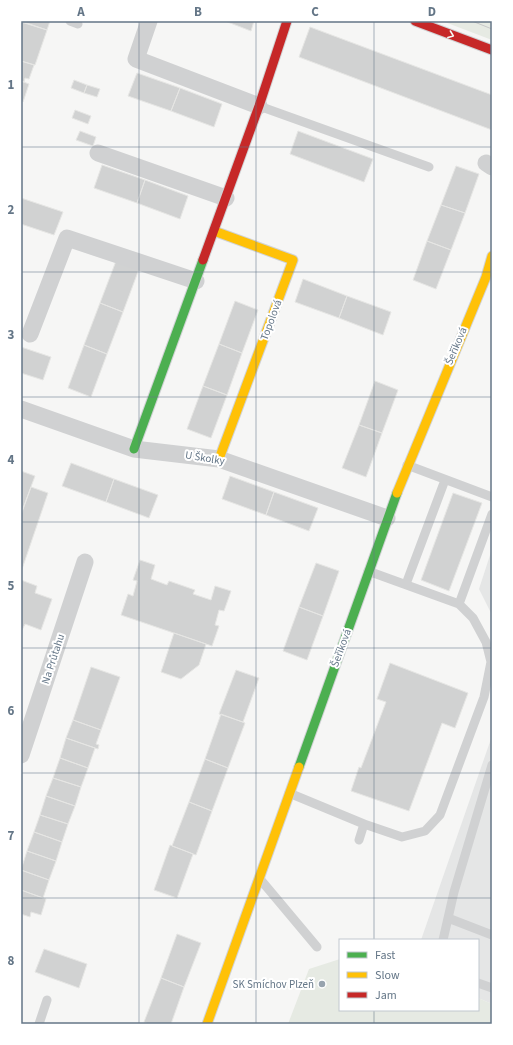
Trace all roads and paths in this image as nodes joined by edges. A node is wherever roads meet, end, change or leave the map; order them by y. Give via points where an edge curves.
1 (149, 21) edge
2 (287, 21) edge
3 (415, 21) edge
4 (492, 50) edge
5 (259, 106) junction
6 (98, 152) dead end
7 (429, 166) dead end
8 (226, 198) junction
9 (214, 231) junction
10 (492, 256) edge
11 (489, 278) edge
12 (196, 281) junction
13 (30, 334) dead end
14 (21, 409) edge
15 (134, 449) junction
16 (219, 459) junction
17 (407, 465) junction
18 (445, 480) junction
19 (492, 498) edge
20 (492, 514) edge
21 (387, 518) junction
22 (85, 562) dead end
23 (368, 570) junction
24 (406, 584) junction
25 (459, 604) junction
26 (21, 755) edge
27 (492, 765) edge
28 (289, 793) junction
29 (364, 824) junction
30 (358, 840) dead end
31 (259, 878) junction
32 (448, 918) junction
33 (492, 935) edge
34 (443, 939) edge
35 (317, 947) dead end
36 (479, 983) edge
37 (492, 988) edge
38 (46, 1000) dead end
39 (39, 1024) edge
40 (207, 1024) edge

1 - 5 street via 136,59
2 - 5 street
3 -> 4 street
5 - 7 lane
5 - 8 street
6 - 8 street
8 - 9 street
9 - 12 street
9 - 16 street, Topolová via 293,260
10 - 11 street, Šeříková
11 - 17 street, Šeříková
12 - 13 street via 67,238
12 - 15 street
14 - 15 street, U Školky
15 - 16 street, U Školky
16 - 21 street, U Školky
17 - 18 lane
17 - 21 street, Šeříková
18 - 19 lane
18 - 24 lane
20 - 25 lane
21 - 23 street, Šeříková
22 - 26 street, Na Průtahu
23 - 24 lane
23 - 28 street, Šeříková
24 - 25 lane
25 - 29 lane via 473,618 486,642 492,662 484,698 440,815 425,831 402,837
27 - 32 lane
28 - 29 lane
28 - 31 street, Šeříková
29 - 30 lane
31 - 35 lane
31 - 40 street, Šeříková
32 - 33 lane
32 - 34 lane
36 - 37 lane
38 - 39 lane

